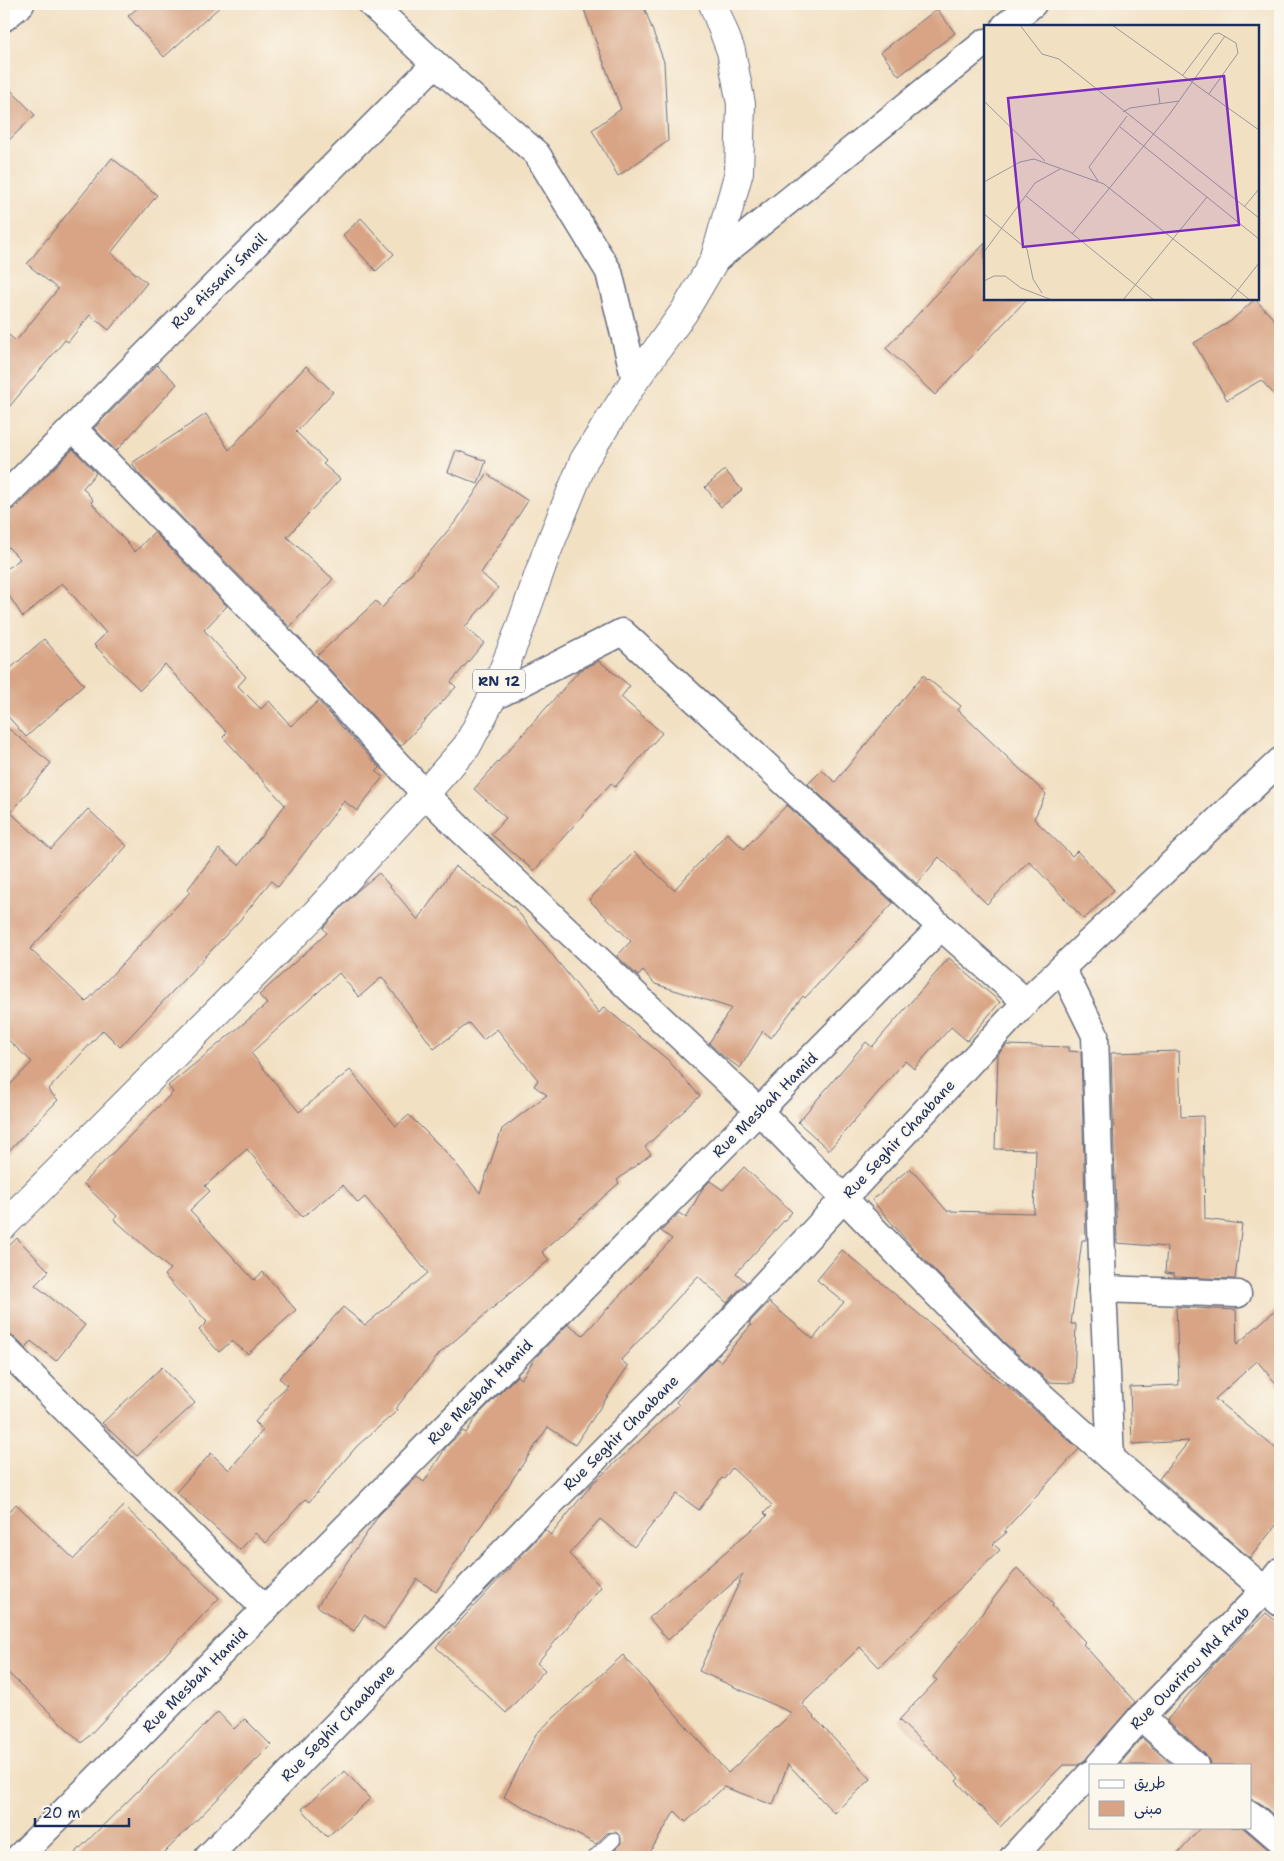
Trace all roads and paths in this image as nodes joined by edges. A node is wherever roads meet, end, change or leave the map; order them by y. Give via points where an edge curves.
1 (21, 4) edge
2 (371, 4) edge
3 (713, 4) edge
4 (1033, 4) edge
5 (4, 18) edge
6 (1006, 25) edge
7 (984, 43) edge
8 (435, 64) junction
9 (714, 261) junction
10 (635, 380) junction
11 (73, 428) junction
12 (4, 497) edge
13 (492, 698) junction
14 (1280, 761) edge
15 (425, 794) junction
16 (941, 927) junction
17 (1062, 968) junction
18 (1026, 1002) junction
19 (759, 1111) junction
20 (845, 1198) junction
21 (4, 1225) edge
22 (1103, 1289) junction
23 (1238, 1294) dead end
24 (4, 1348) edge
25 (1111, 1458) junction
26 (1275, 1588) edge
27 (265, 1609) junction
28 (1141, 1717) junction
29 (1100, 1764) edge
30 (1194, 1764) edge
31 (1089, 1775) edge
32 (1252, 1816) edge
33 (613, 1840) dead end
34 (1280, 1840) edge
35 (19, 1857) edge
36 (208, 1857) edge
37 (595, 1857) edge
38 (1013, 1857) edge

1 - 5 street
2 - 8 street
3 - 9 main road, RN 12 via 731,51 741,104 739,172
4 - 6 street
7 - 9 street
8 - 10 street via 537,154 609,272
8 - 11 street, Rue Aissani Smail
9 - 10 main road, RN 12 via 684,312
10 - 13 main road, RN 12 via 584,460
11 - 12 street, Rue Aissani Smail
11 - 15 street via 300,659
13 - 15 main road, RN 12 via 466,746
13 - 16 street via 622,632
14 - 17 street, Rue Seghir Chaabane
15 - 19 street
15 - 21 main road, RN 12 via 316,912
16 - 18 street
16 - 19 street, Rue Mesbah Hamid
17 - 18 street, Rue Seghir Chaabane
17 - 22 street via 1095,1035
18 - 20 street, Rue Seghir Chaabane
19 - 20 street
19 - 27 street, Rue Mesbah Hamid
20 - 25 street via 996,1355
20 - 36 street, Rue Seghir Chaabane via 712,1341
22 - 23 street
22 - 25 street
24 - 27 street
25 - 26 street
26 - 28 street, Rue Ouarirou Md Arab
27 - 35 street, Rue Mesbah Hamid
28 - 29 street, Rue Ouarirou Md Arab
28 - 30 street
31 - 38 street
32 - 34 street
33 - 37 lane

